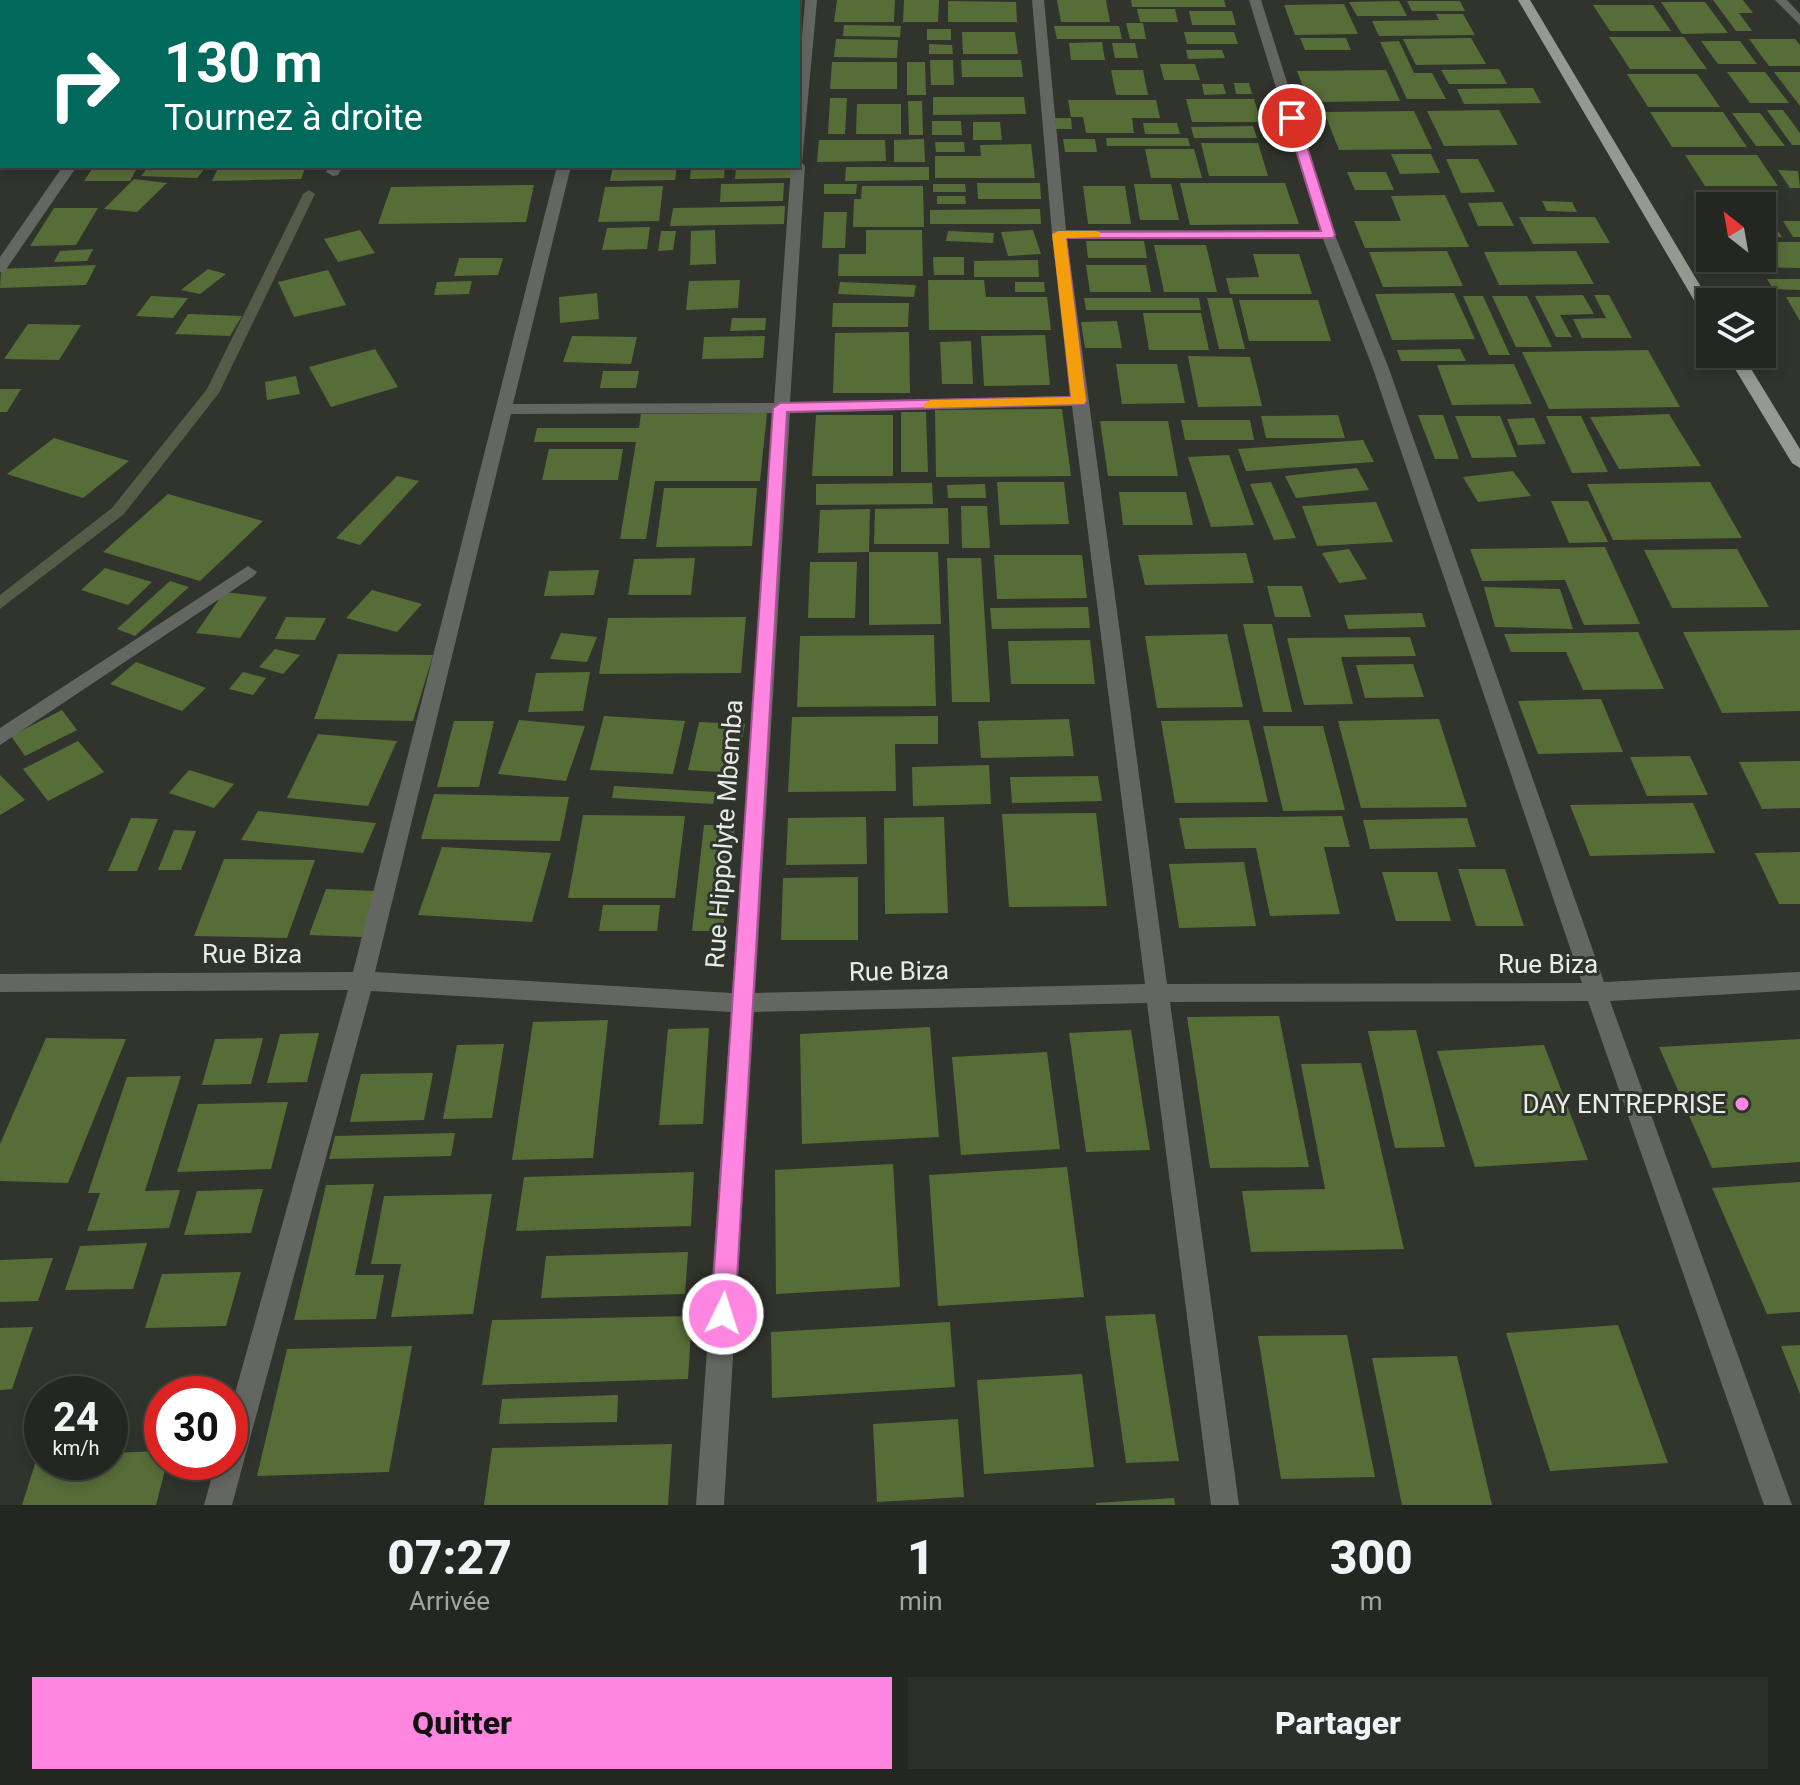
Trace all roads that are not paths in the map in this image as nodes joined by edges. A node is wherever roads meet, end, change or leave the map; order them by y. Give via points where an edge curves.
1 (811, 0) edge
2 (1038, 0) edge
3 (1255, 0) edge
4 (1524, 0) edge
5 (1781, 0) edge
6 (1800, 21) edge
7 (800, 135) edge
8 (69, 168) edge
9 (563, 168) edge
10 (798, 168) edge
11 (1059, 234) junction
12 (1328, 235) junction
13 (0, 268) edge
14 (1696, 290) edge
15 (1742, 368) edge
16 (1079, 401) junction
17 (780, 408) junction
18 (503, 409) junction
19 (1800, 463) edge
20 (248, 572) dead end
21 (0, 738) edge
22 (362, 981) junction
23 (1800, 981) edge
24 (0, 983) edge
25 (1596, 992) junction
26 (1157, 993) junction
27 (741, 1003) junction
28 (248, 1396) edge
29 (225, 1480) edge
30 (218, 1505) edge
31 (710, 1505) edge
32 (1225, 1505) edge
33 (1778, 1505) edge

1 - 7 street
2 - 11 street
3 - 12 street
4 - 14 main road
5 - 6 street
8 - 13 street
9 - 18 street
10 - 17 street, Rue Hippolyte Mbemba
11 - 12 street
11 - 16 street
12 - 25 street via 1380,366
15 - 19 main road
16 - 17 street
16 - 26 street
17 - 18 street
17 - 27 street, Rue Hippolyte Mbemba
18 - 22 street
20 - 21 street
22 - 24 street, Rue Biza
22 - 27 street, Rue Biza
22 - 28 street
23 - 25 street, Rue Biza
25 - 26 street, Rue Biza
25 - 33 street
26 - 27 street, Rue Biza
26 - 32 street
27 - 31 street, Rue Hippolyte Mbemba
29 - 30 street

